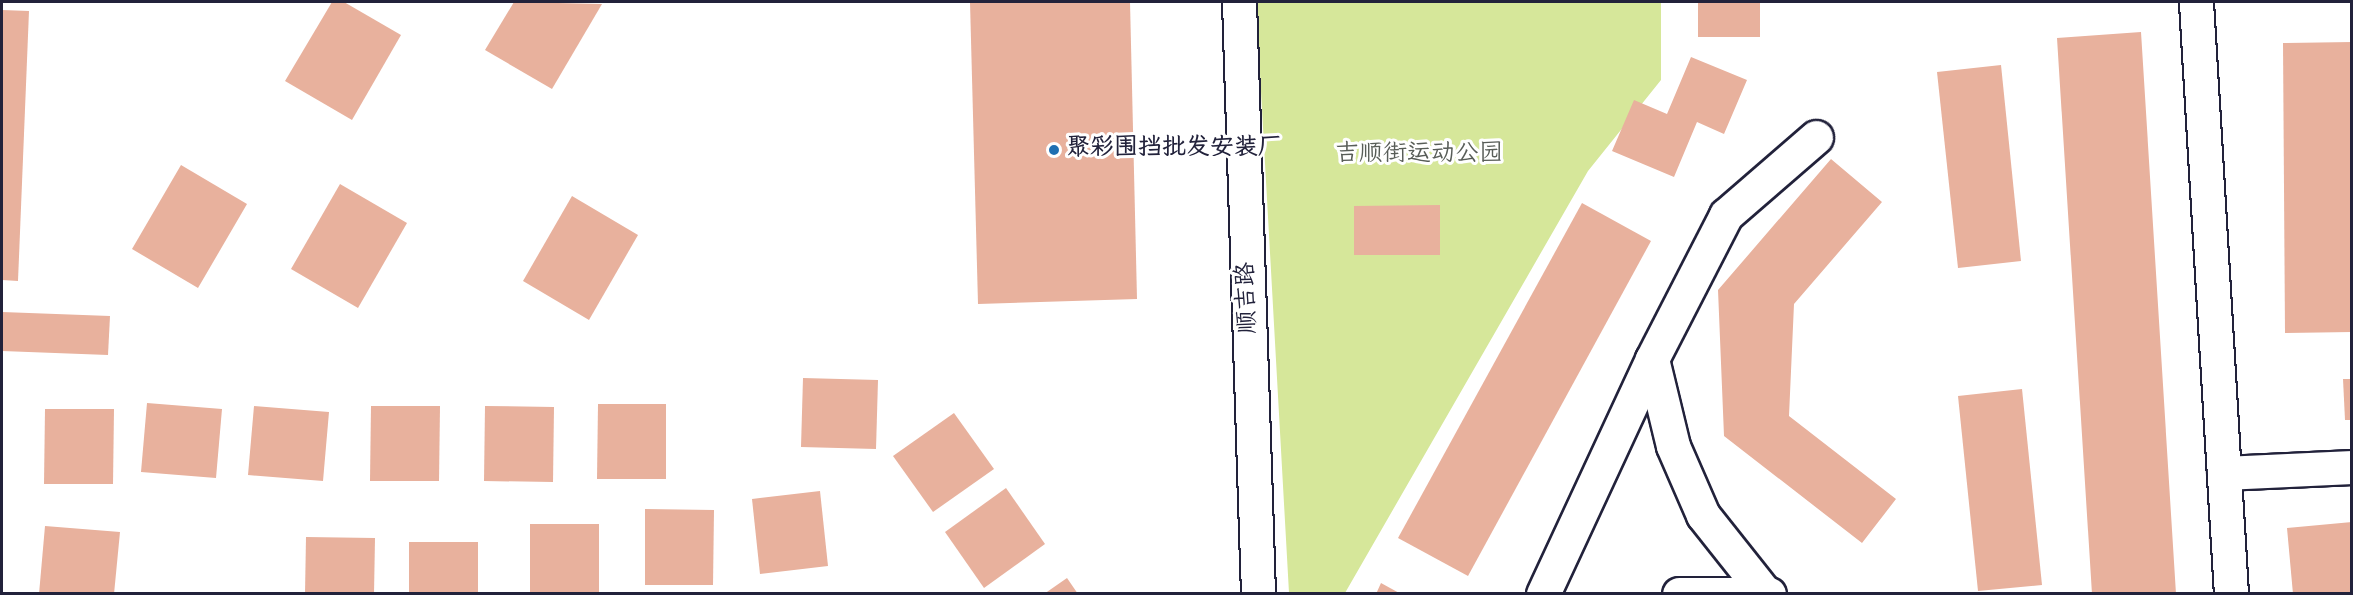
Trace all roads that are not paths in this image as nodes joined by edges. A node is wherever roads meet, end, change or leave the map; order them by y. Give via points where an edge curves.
1 (1239, 2) edge
2 (2196, 2) edge
3 (1816, 137) dead end
4 (1652, 359) junction
5 (2352, 467) edge
6 (2224, 473) junction
7 (1767, 593) edge
8 (1258, 594) edge
9 (1543, 594) edge
10 (1679, 594) edge
11 (2231, 594) edge

1 - 8 street, 顺吉路
2 - 6 street
3 - 4 street via 1726,215
4 - 7 street via 1673,446 1703,515
4 - 9 street
5 - 6 street
6 - 11 street
7 - 10 street

